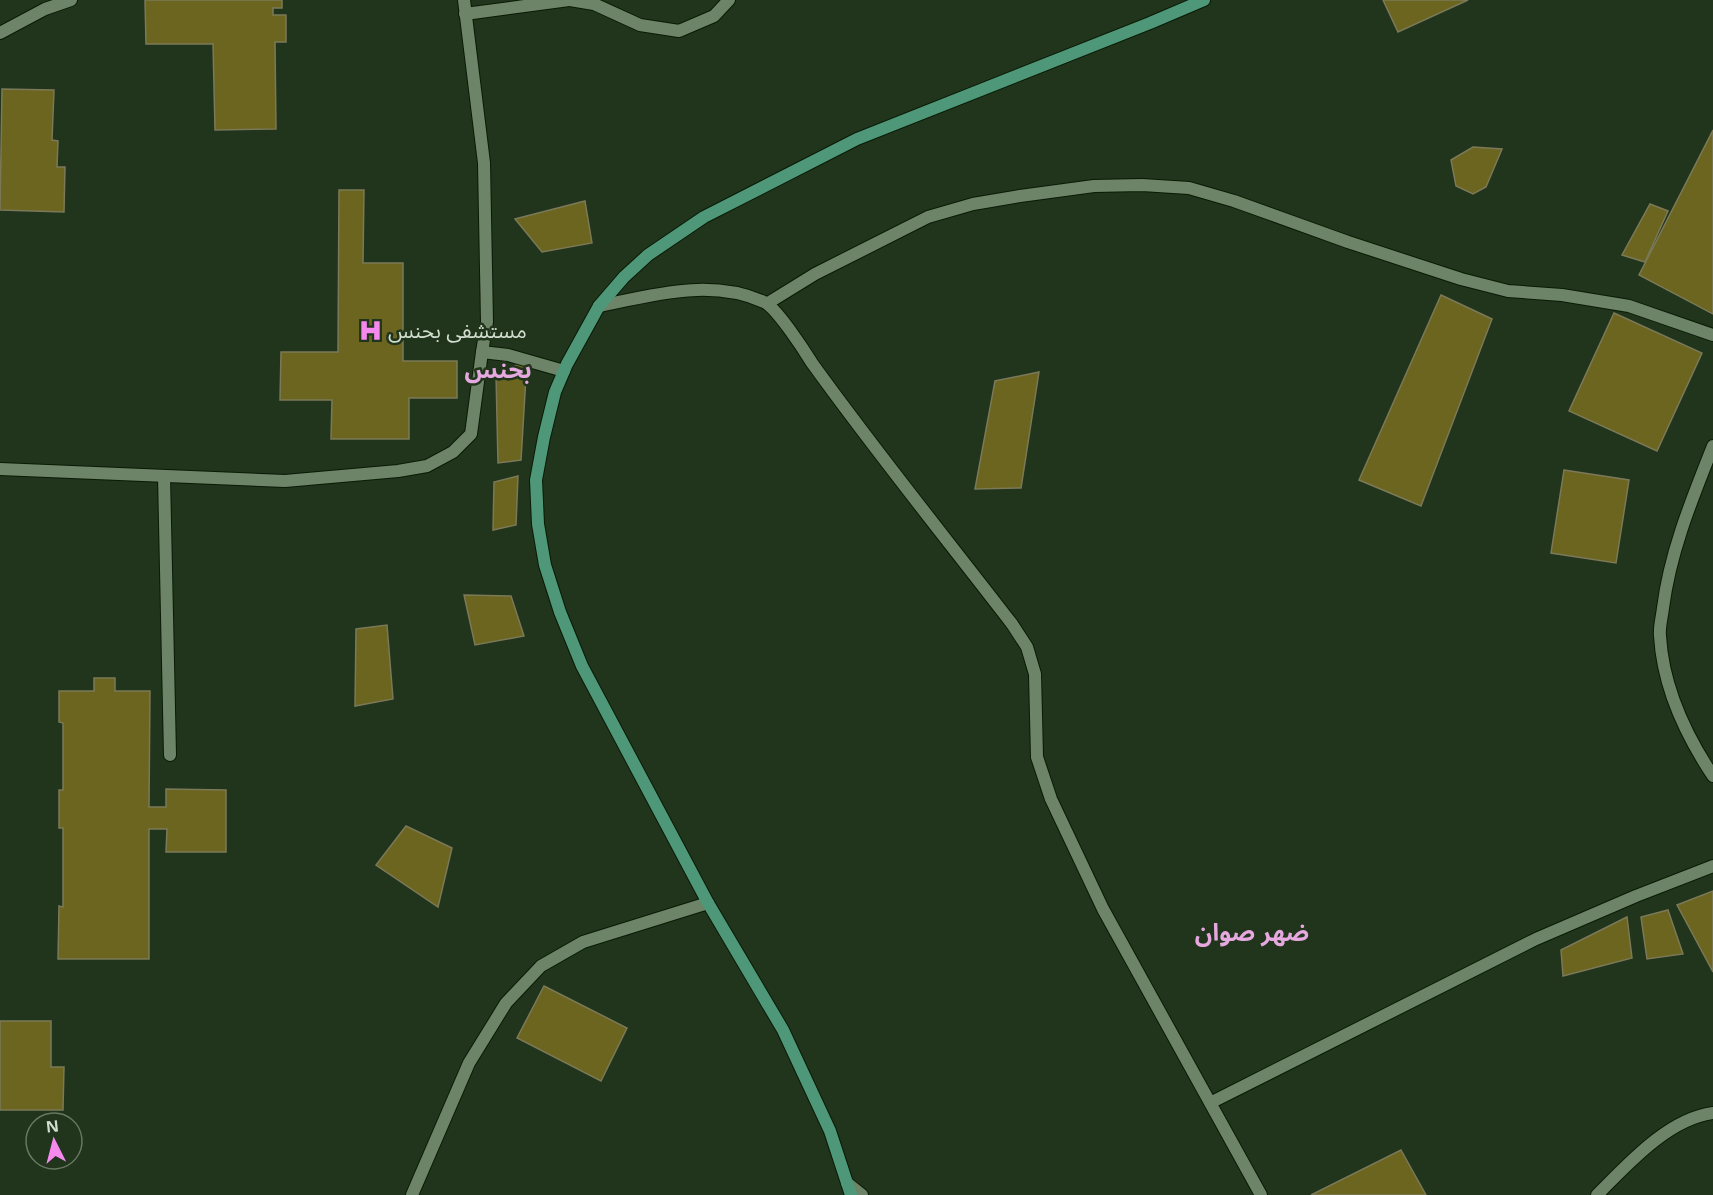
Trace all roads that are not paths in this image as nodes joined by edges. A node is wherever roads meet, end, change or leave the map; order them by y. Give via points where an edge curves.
1 (72, 0) edge
2 (464, 0) edge
3 (570, 0) edge
4 (729, 0) edge
5 (1204, 0) edge
6 (465, 14) junction
7 (0, 33) edge
8 (768, 303) junction
9 (599, 306) junction
10 (1713, 335) edge
11 (482, 352) junction
12 (564, 371) junction
13 (1713, 446) edge
14 (0, 469) edge
15 (164, 476) junction
16 (170, 756) dead end
17 (1713, 776) edge
18 (1713, 866) edge
19 (708, 903) junction
20 (1212, 1102) junction
21 (1713, 1113) edge
22 (849, 1189) edge
23 (412, 1195) edge
24 (862, 1195) edge
25 (1261, 1195) edge
26 (1597, 1195) edge

1 - 7 street via 45,9
2 - 6 street
3 - 4 street via 594,4 640,25 678,31 714,16
3 - 6 street
5 - 9 main road via 857,139 704,217 648,255
6 - 11 street via 484,163 487,322
8 - 9 street via 704,289 666,292
8 - 10 street via 815,274 928,217 1020,196 1094,186 1142,185 1189,188 1234,201 1461,279 1508,291 1629,306
8 - 20 street via 1027,647 1035,674 1037,757 1051,799 1103,909 1188,1066
9 - 12 main road
11 - 12 street
11 - 15 street via 471,434 453,452 427,466 285,481
12 - 19 main road via 549,415 536,480 545,565 582,666
13 - 17 street via 1684,520 1665,590 1660,634 1674,702 1692,745
14 - 15 street
15 - 16 street
18 - 20 street via 1536,939
19 - 22 main road via 783,1030 830,1131
19 - 23 street via 583,942 540,966 506,1003 469,1063
20 - 25 street
21 - 26 street via 1699,1115 1665,1132
22 - 24 street

